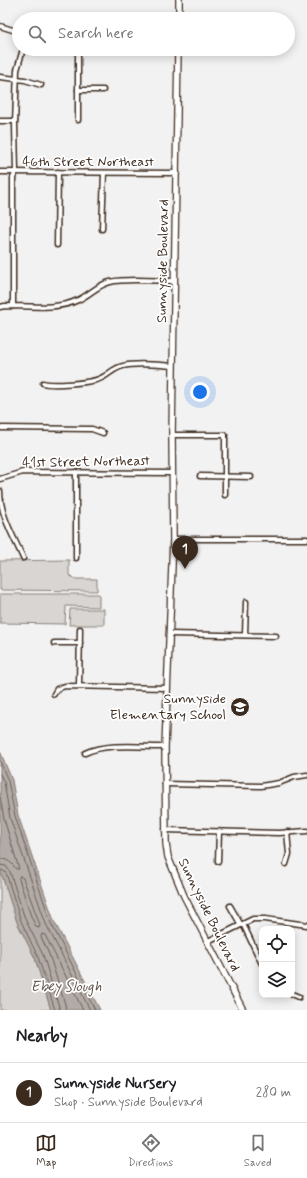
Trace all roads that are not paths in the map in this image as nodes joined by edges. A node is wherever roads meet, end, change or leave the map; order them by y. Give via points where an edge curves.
1 (179, 0) edge
2 (179, 12) edge
3 (0, 26) edge
4 (12, 30) edge
5 (21, 56) edge
6 (78, 56) edge
7 (178, 56) edge
8 (0, 78) edge
9 (17, 79) junction
10 (41, 85) dead end
11 (78, 90) junction
12 (103, 90) dead end
13 (78, 120) dead end
14 (0, 121) edge
15 (15, 121) junction
16 (0, 172) edge
17 (16, 172) junction
18 (58, 172) junction
19 (104, 173) junction
20 (177, 173) junction
21 (102, 229) dead end
22 (57, 245) dead end
23 (174, 281) junction
24 (13, 306) junction
25 (0, 307) edge
26 (173, 366) junction
27 (43, 383) dead end
28 (0, 428) edge
29 (102, 433) dead end
30 (172, 435) junction
31 (76, 472) junction
32 (172, 473) junction
33 (200, 476) dead end
34 (225, 476) junction
35 (251, 477) dead end
36 (0, 479) edge
37 (0, 491) edge
38 (225, 495) dead end
39 (173, 539) junction
40 (307, 539) edge
41 (23, 558) dead end
42 (76, 558) dead end
43 (246, 602) dead end
44 (80, 628) dead end
45 (169, 634) junction
46 (245, 635) junction
47 (276, 636) dead end
48 (54, 643) dead end
49 (80, 643) junction
50 (79, 686) junction
51 (167, 688) junction
52 (54, 694) dead end
53 (165, 747) junction
54 (85, 753) dead end
55 (307, 775) edge
56 (165, 784) junction
57 (165, 830) junction
58 (307, 831) edge
59 (219, 832) junction
60 (288, 832) junction
61 (218, 861) dead end
62 (286, 864) dead end
63 (230, 906) dead end
64 (242, 925) junction
65 (307, 925) edge
66 (208, 941) junction
67 (261, 962) edge
68 (295, 995) edge
69 (299, 997) dead end
70 (243, 1010) edge

1 - 2 street
3 - 4 street
5 - 9 street
6 - 11 street
7 - 20 street, Sunnyside Boulevard
8 - 9 street
9 - 10 street
9 - 15 street
11 - 12 street
11 - 13 street
14 - 15 street
15 - 17 street
16 - 17 street, 46th Street Northeast
17 - 18 street, 46th Street Northeast
17 - 24 street via 13,178
18 - 19 street, 46th Street Northeast
18 - 22 street
19 - 20 street, 46th Street Northeast
19 - 21 street
20 - 23 street, Sunnyside Boulevard
23 - 24 street via 118,281 102,285 79,300 65,305
23 - 26 street, Sunnyside Boulevard
24 - 25 street
26 - 27 street via 128,365 113,370 98,380 62,384
26 - 30 street, Sunnyside Boulevard
28 - 29 street via 92,429
30 - 32 street, Sunnyside Boulevard
30 - 34 street via 225,435
31 - 32 street, 41st Street Northeast
31 - 36 street, 41st Street Northeast via 23,472
31 - 42 street
32 - 39 street, Sunnyside Boulevard
33 - 34 street
34 - 35 street
34 - 38 street
37 - 41 street via 3,512
39 - 40 street
39 - 45 street, Sunnyside Boulevard
43 - 46 street
44 - 49 street
45 - 46 street
45 - 51 street, Sunnyside Boulevard
46 - 47 street
48 - 49 street
49 - 50 street
50 - 51 street
50 - 52 street via 65,686 57,689
51 - 53 street, Sunnyside Boulevard
53 - 54 street via 104,747
53 - 56 street, Sunnyside Boulevard
55 - 56 street via 262,786
56 - 57 street, Sunnyside Boulevard
57 - 59 street
57 - 66 street, Sunnyside Boulevard via 168,857
58 - 60 street
59 - 60 street
59 - 61 street
60 - 62 street via 289,854
63 - 64 street
64 - 65 street via 253,919 265,919
64 - 66 street
64 - 67 street
66 - 70 street, Sunnyside Boulevard
68 - 69 street

